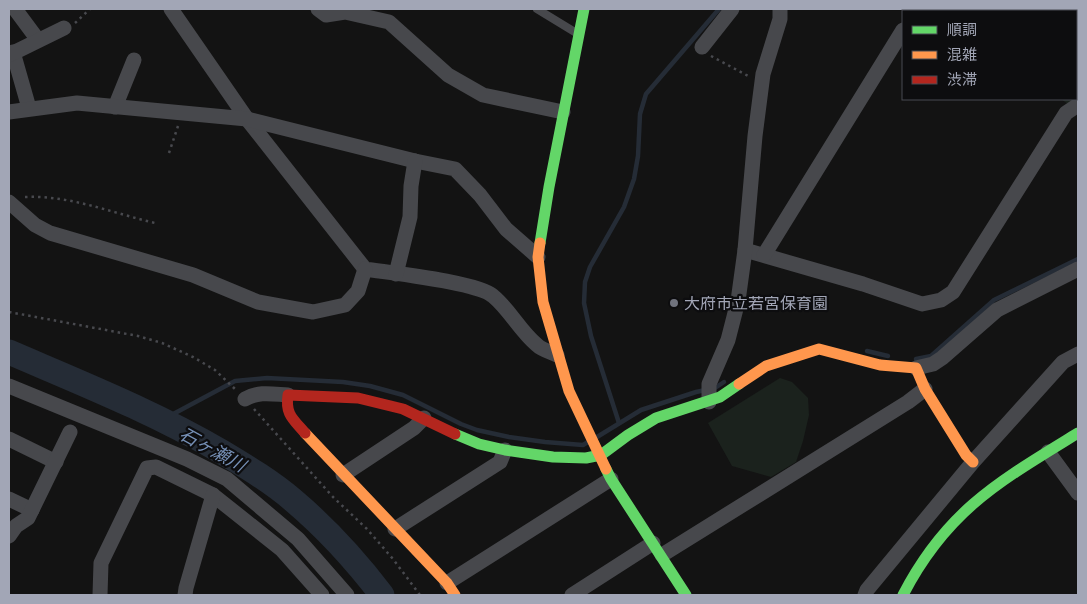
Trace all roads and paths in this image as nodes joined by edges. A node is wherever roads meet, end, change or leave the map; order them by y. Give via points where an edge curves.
1 (15, 9) edge
2 (90, 9) edge
3 (171, 9) edge
4 (318, 9) edge
5 (536, 9) edge
6 (584, 9) edge
7 (732, 9) edge
8 (780, 9) edge
9 (388, 15) edge
10 (64, 28) joint
11 (902, 32) edge
12 (578, 34) junction
13 (38, 40) junction
14 (702, 47) joint
15 (11, 53) edge
16 (134, 60) dead end
17 (762, 83) junction
18 (1073, 103) edge
19 (115, 107) junction
20 (29, 108) junction
21 (9, 112) edge
22 (563, 112) junction
23 (182, 113) junction
24 (247, 119) junction
25 (169, 153) dead end
26 (415, 162) junction
27 (9, 203) edge
28 (155, 224) dead end
29 (745, 250) junction
30 (764, 255) junction
31 (538, 257) junction
32 (1078, 268) edge
33 (365, 269) junction
34 (396, 274) junction
35 (9, 312) edge
36 (1078, 354) edge
37 (557, 356) junction
38 (916, 368) junction
39 (9, 386) edge
40 (925, 389) junction
41 (288, 395) junction
42 (245, 399) junction
43 (709, 402) junction
44 (424, 418) junction
45 (70, 432) dead end
46 (1078, 433) edge
47 (9, 439) edge
48 (505, 450) junction
49 (599, 451) junction
50 (1048, 452) junction
51 (56, 462) junction
52 (973, 462) junction
53 (343, 475) junction
54 (611, 479) junction
55 (1078, 493) edge
56 (213, 495) junction
57 (9, 499) edge
58 (32, 510) junction
59 (395, 529) junction
60 (9, 536) edge
61 (657, 549) junction
62 (451, 589) edge
63 (100, 595) edge
64 (185, 595) edge
65 (322, 595) edge
66 (347, 595) edge
67 (420, 595) edge
68 (572, 595) edge
69 (686, 595) edge
70 (865, 595) edge
71 (903, 595) edge

1 - 13 street
2 - 10 path via 70,28
3 - 24 street
4 - 9 street via 326,15 345,12
5 - 12 lane
6 - 12 street
7 - 14 street
8 - 17 street
9 - 22 street via 448,75 483,95
10 - 13 street
11 - 30 street
12 - 22 street
13 - 15 street
14 - 17 path via 730,67
15 - 20 street
16 - 19 street
17 - 29 street
18 - 30 street via 953,292 941,300 922,304
19 - 20 street via 76,102
19 - 23 street
20 - 21 street
22 - 31 street
23 - 24 street
23 - 25 path
24 - 26 street
24 - 33 street
26 - 31 street via 455,169 506,229
26 - 34 street via 410,216
27 - 28 path via 22,197 45,196 88,204
27 - 33 street via 50,233 193,276 258,302 313,312 345,305 358,291
29 - 30 street
29 - 43 street via 733,326 709,384
31 - 37 street via 543,302
32 - 38 street via 997,310 942,358
33 - 34 street
34 - 37 street via 470,286 492,294 524,333 538,346
35 - 42 path via 162,343 215,370
36 - 52 street via 1063,362
37 - 49 street via 569,391
38 - 40 street
38 - 43 street via 880,365 819,349 766,366
39 - 66 street via 227,478 298,539
40 - 52 street
40 - 61 street
41 - 42 street via 253,394
41 - 44 street via 358,398 403,409
41 - 53 street via 286,407 293,420
42 - 67 path via 367,529
43 - 49 street via 656,418
44 - 48 street via 479,444
44 - 53 street
45 - 51 street
46 - 50 street
47 - 51 street
48 - 49 street via 586,458
48 - 59 street via 500,462
49 - 54 street
50 - 55 street
50 - 71 street via 979,496 941,535
51 - 58 street
52 - 70 street
53 - 59 street
54 - 61 street
54 - 62 street
56 - 63 street via 156,467 147,468 101,563
56 - 64 street
56 - 65 street via 282,550
57 - 58 street
58 - 60 street
59 - 62 street
61 - 68 street
61 - 69 street

